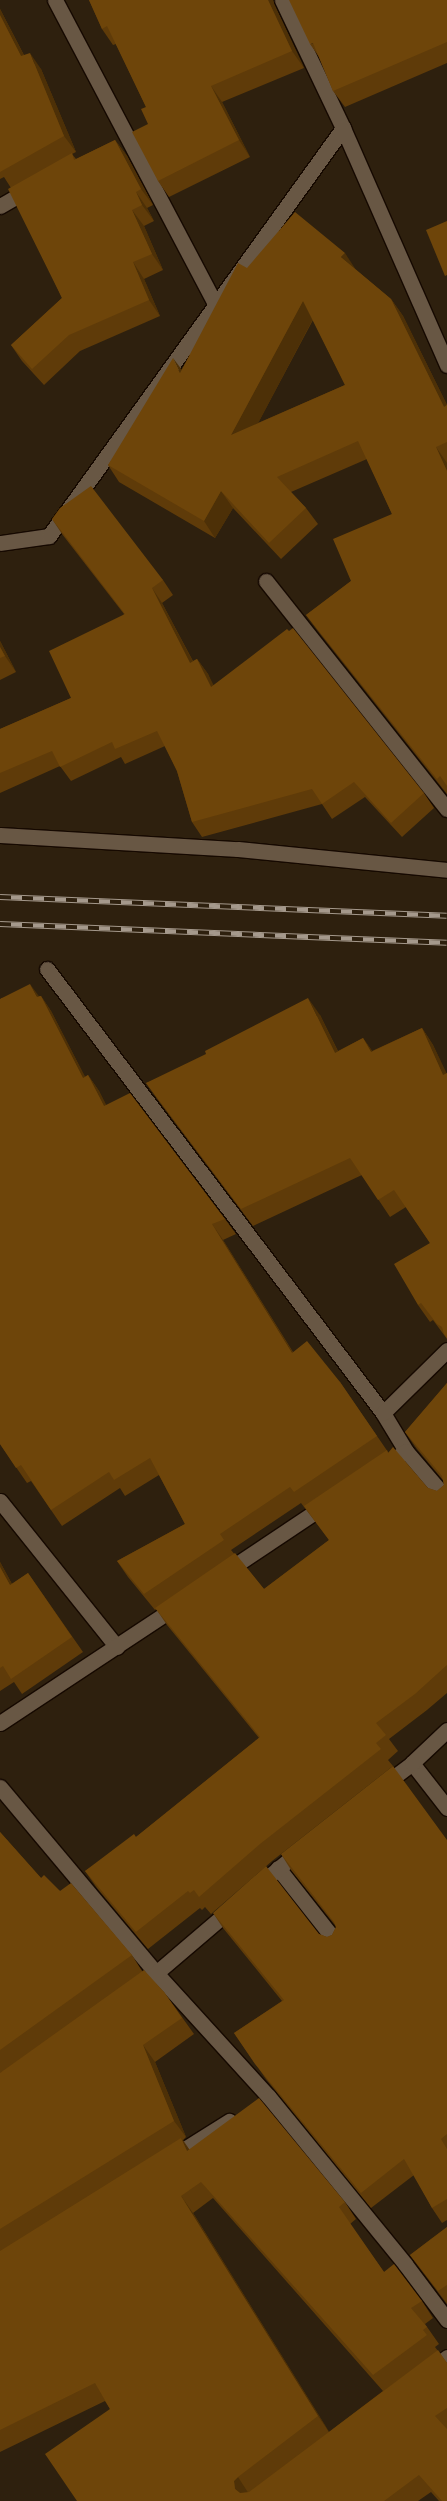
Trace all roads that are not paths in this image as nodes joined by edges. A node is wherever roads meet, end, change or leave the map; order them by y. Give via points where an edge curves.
1 (55, 0) edge
2 (282, 0) edge
3 (344, 128) junction
4 (42, 182) edge
5 (0, 206) edge
6 (215, 304) junction
7 (447, 365) edge
8 (0, 544) edge
9 (266, 581) dead end
10 (447, 809) edge
11 (0, 835) edge
12 (447, 870) edge
13 (47, 969) dead end
14 (447, 1350) edge
15 (383, 1413) junction
16 (406, 1451) junction
17 (374, 1472) edge
18 (342, 1494) edge
19 (447, 1499) edge
20 (0, 1501) edge
21 (214, 1580) edge
22 (190, 1597) edge
23 (117, 1647) junction
24 (0, 1723) edge
25 (447, 1730) edge
26 (412, 1763) junction
27 (0, 1787) edge
28 (367, 1798) edge
29 (447, 1808) edge
30 (315, 1839) edge
31 (278, 1868) junction
32 (337, 1943) edge
33 (157, 1974) junction
34 (141, 1986) edge
35 (269, 2097) junction
36 (160, 2165) edge
37 (419, 2254) edge
38 (405, 2264) junction
39 (447, 2320) edge
40 (447, 2357) edge
41 (416, 2380) edge

1 - 6 street via 121,137
2 - 3 street
3 - 6 street
3 - 7 street
4 - 5 street
6 - 8 street via 49,536
9 - 10 street
11 - 12 street via 238,849
13 - 15 street
14 - 15 street
15 - 16 street
16 - 17 street
16 - 19 street
18 - 21 street
20 - 23 street
22 - 23 street
23 - 24 street
25 - 26 street
26 - 28 street
26 - 29 street
27 - 33 street
30 - 31 street
31 - 32 street
31 - 33 street
33 - 34 street
33 - 35 street
35 - 36 street
35 - 38 street
37 - 38 street
38 - 39 street
40 - 41 street

